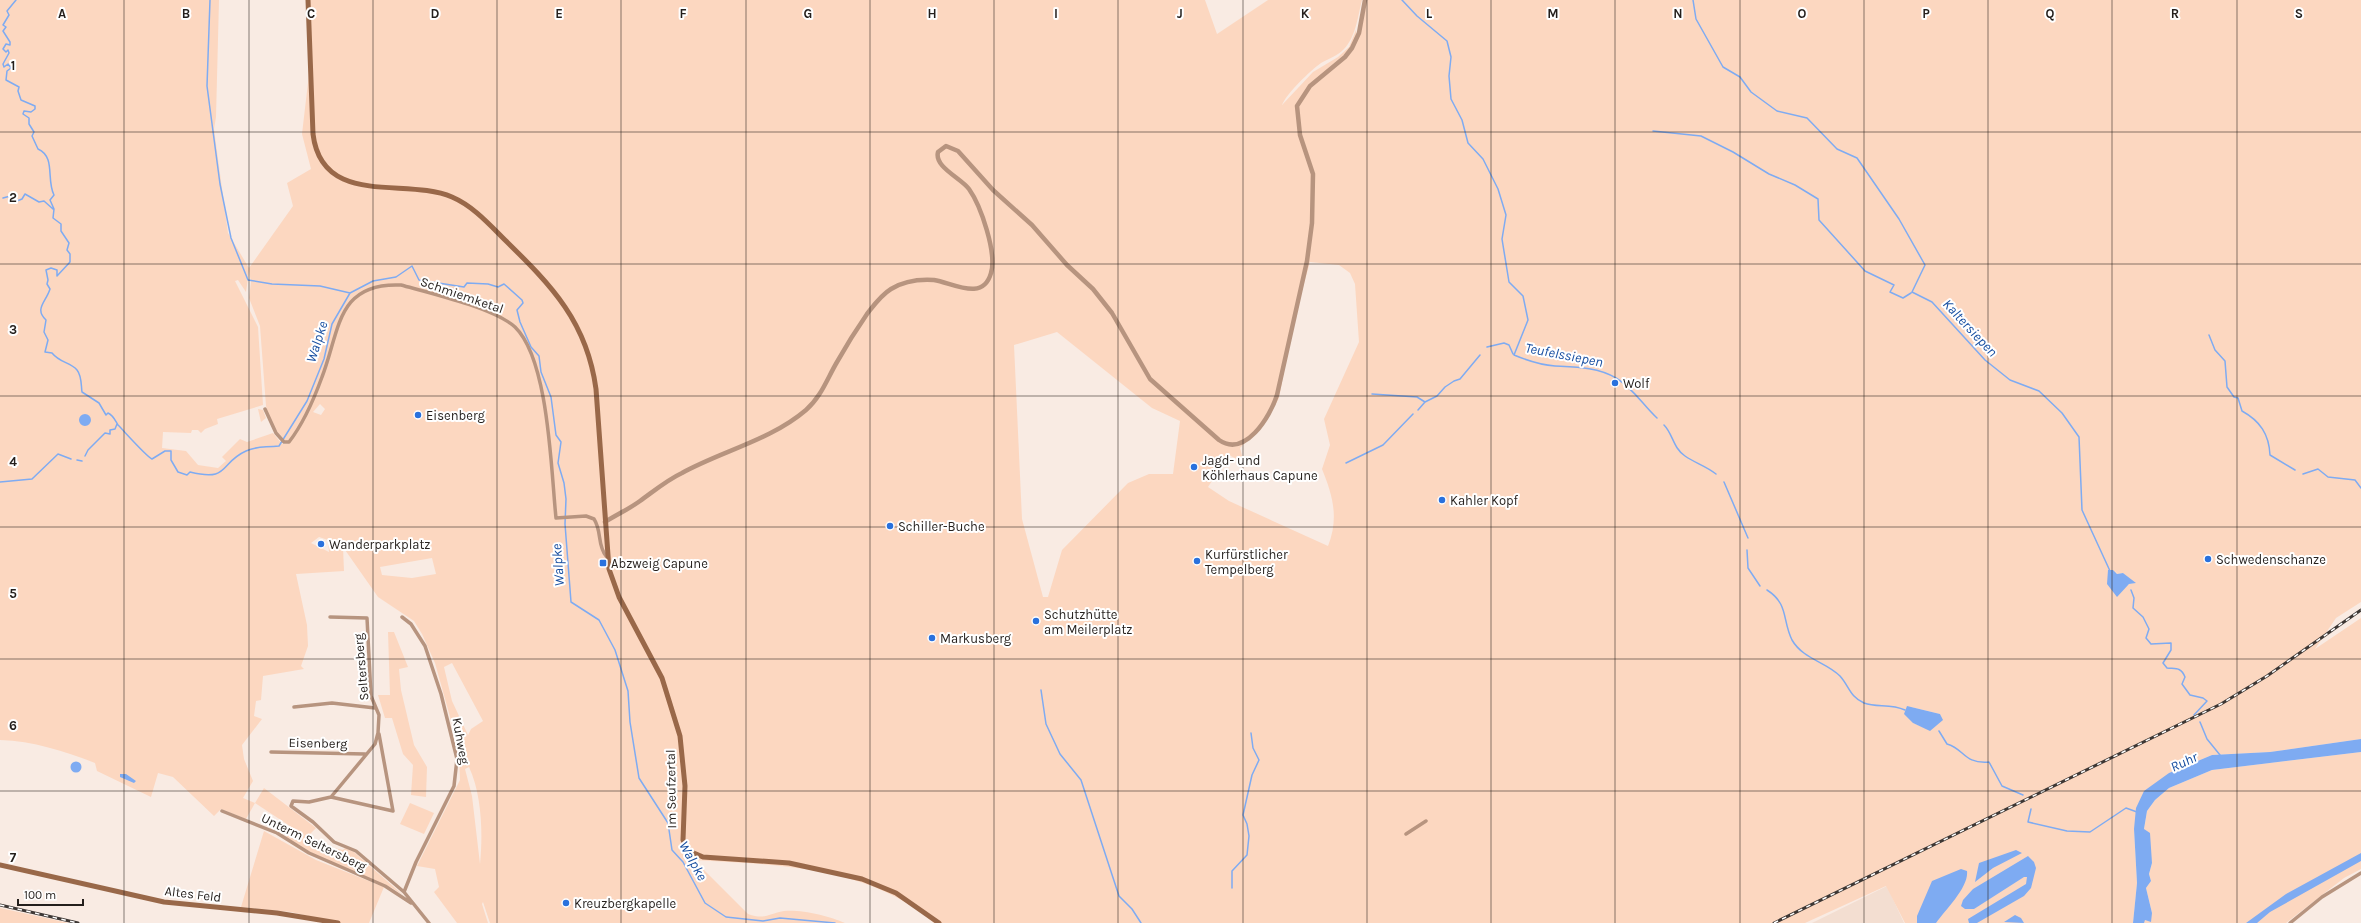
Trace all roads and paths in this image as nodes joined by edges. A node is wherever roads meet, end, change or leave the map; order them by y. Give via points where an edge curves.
1 (308, 0) edge
2 (1365, 0) edge
3 (266, 409) dead end
4 (605, 522) junction
5 (606, 556) junction
6 (330, 617) dead end
7 (402, 617) dead end
8 (294, 707) dead end
9 (375, 708) junction
10 (378, 733) junction
11 (271, 752) dead end
12 (365, 754) junction
13 (331, 797) junction
14 (222, 811) dead end
15 (1426, 821) dead end
16 (1406, 834) dead end
17 (0, 865) edge
18 (2361, 873) edge
19 (404, 892) junction
20 (416, 906) junction
21 (338, 923) edge
22 (429, 923) edge
23 (939, 923) edge
24 (2290, 923) edge

1 - 4 main road, Im Seufzertal via 314,134 316,148 326,164 353,183 369,187 436,192 464,203 543,277 573,317 583,338 594,377
2 - 4 street via 1359,33 1352,48 1310,86 1297,106 1300,135 1313,174 1310,240 1277,395 1268,416 1243,442 1232,445 1219,440 1150,378 1112,313 1093,289 993,190 958,151 946,146 938,152 938,158 970,191 990,246 992,266 986,283 971,290 921,280 901,284 889,290 858,328 821,393 806,410 779,428 681,473
3 - 5 street, Schmiemketal via 270,423 280,438 284,442 289,442 323,377 338,324 351,300 367,290 391,284 412,288 493,315 514,327 529,346 539,381 556,518 586,516 594,519 600,545
4 - 5 main road, Im Seufzertal
5 - 23 main road, Im Seufzertal via 613,583 662,678 680,736 685,786 683,840 689,850 703,858 776,862 862,879 896,893
6 - 9 street, Seltersberg via 367,618 371,696
7 - 19 street, Kuhweg via 411,624 425,646 458,759 454,786 419,855
8 - 9 street via 332,702
9 - 10 street, Seltersberg via 379,715
10 - 12 street, Seltersberg via 375,744
10 - 13 street via 393,811
11 - 12 street, Eisenberg
12 - 13 street, Seltersberg
13 - 19 street via 309,802 293,801 291,806 334,842 356,851
14 - 20 street, Unterm Seltersberg via 277,833 309,853 389,888
15 - 16 street
17 - 21 main road, Altes Feld via 164,902 277,913
18 - 24 street via 2322,897
19 - 20 street
20 - 22 street

